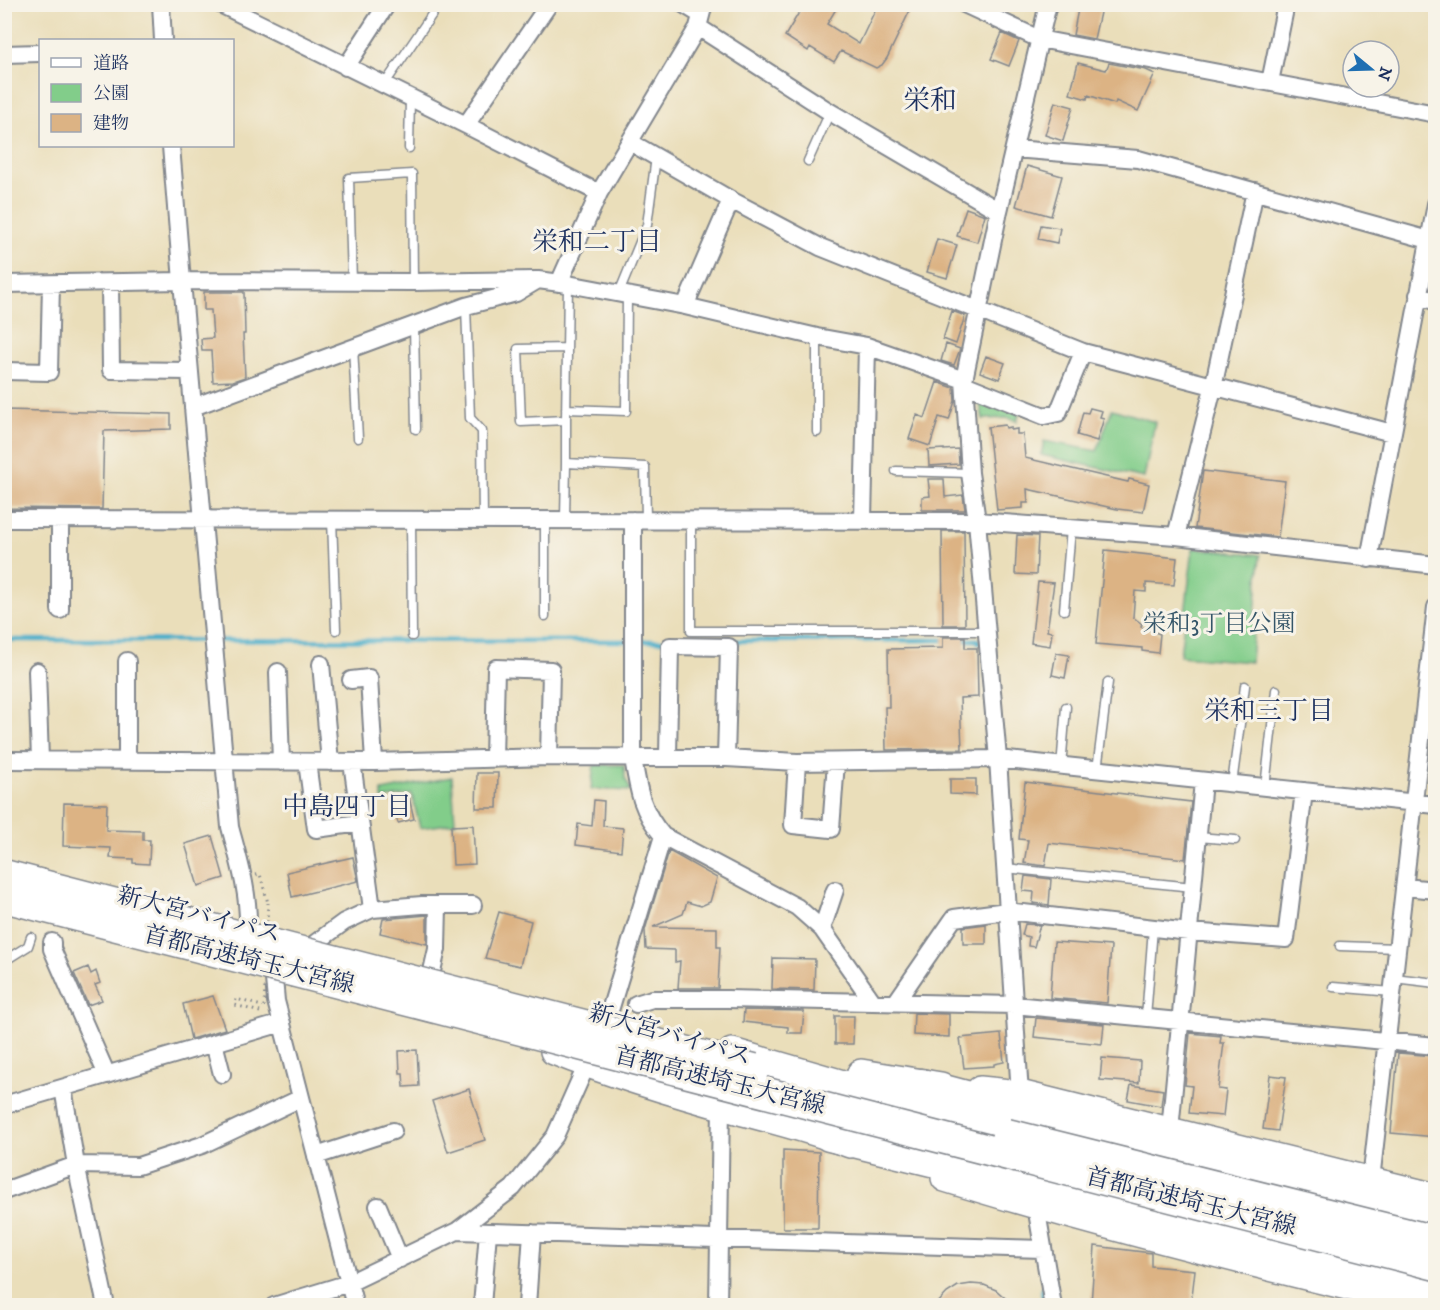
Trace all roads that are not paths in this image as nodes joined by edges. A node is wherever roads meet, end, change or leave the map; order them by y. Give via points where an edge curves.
1 (161, 4) edge
2 (220, 4) edge
3 (387, 4) edge
4 (439, 4) edge
5 (549, 4) edge
6 (683, 4) edge
7 (964, 4) edge
8 (1048, 4) edge
9 (1286, 4) edge
10 (701, 16) edge
11 (162, 39) edge
12 (1039, 39) junction
13 (39, 53) edge
14 (4, 54) edge
15 (346, 67) junction
16 (1270, 82) junction
17 (384, 85) junction
18 (410, 99) junction
19 (830, 112) junction
20 (1436, 114) edge
21 (466, 125) junction
22 (630, 142) junction
23 (171, 147) edge
24 (409, 148) dead end
25 (1014, 149) junction
26 (656, 157) junction
27 (808, 161) dead end
28 (1255, 191) junction
29 (599, 193) junction
30 (731, 200) junction
31 (1436, 204) edge
32 (999, 211) junction
33 (1429, 240) junction
34 (538, 280) junction
35 (182, 281) junction
36 (352, 282) junction
37 (413, 282) junction
38 (110, 283) junction
39 (564, 283) junction
40 (4, 284) edge
41 (51, 284) junction
42 (623, 294) junction
43 (1418, 296) junction
44 (1436, 302) edge
45 (466, 306) junction
46 (685, 306) junction
47 (977, 311) junction
48 (414, 325) junction
49 (817, 337) junction
50 (867, 346) junction
51 (353, 347) junction
52 (567, 348) junction
53 (1083, 352) junction
54 (4, 371) edge
55 (189, 371) junction
56 (964, 382) junction
57 (1213, 388) junction
58 (193, 407) junction
59 (566, 409) junction
60 (566, 420) junction
61 (416, 429) dead end
62 (817, 432) dead end
63 (1392, 433) junction
64 (358, 438) dead end
65 (566, 462) junction
66 (896, 471) dead end
67 (970, 473) junction
68 (4, 519) edge
69 (60, 519) junction
70 (202, 519) junction
71 (332, 519) junction
72 (411, 519) junction
73 (483, 519) junction
74 (565, 519) junction
75 (691, 519) junction
76 (545, 520) junction
77 (639, 520) junction
78 (863, 520) junction
79 (977, 521) junction
80 (1071, 529) junction
81 (1176, 536) junction
82 (1369, 559) junction
83 (1436, 565) edge
84 (1436, 607) edge
85 (60, 610) dead end
86 (1064, 610) dead end
87 (545, 616) dead end
88 (336, 630) dead end
89 (987, 631) junction
90 (412, 636) dead end
91 (127, 661) dead end
92 (321, 664) dead end
93 (37, 671) dead end
94 (278, 672) dead end
95 (351, 680) dead end
96 (1107, 682) dead end
97 (1245, 686) dead end
98 (1276, 690) dead end
99 (1066, 707) dead end
100 (549, 757) junction
101 (668, 757) junction
102 (633, 758) junction
103 (726, 758) junction
104 (494, 759) junction
105 (998, 759) junction
106 (4, 760) edge
107 (40, 760) junction
108 (127, 761) junction
109 (224, 761) junction
110 (282, 762) junction
111 (307, 762) junction
112 (330, 762) junction
113 (352, 762) junction
114 (374, 762) junction
115 (798, 762) junction
116 (836, 762) junction
117 (1061, 767) junction
118 (1097, 770) junction
119 (1203, 781) junction
120 (1233, 784) junction
121 (1264, 787) junction
122 (1304, 791) junction
123 (1413, 802) junction
124 (1436, 805) edge
125 (360, 823) junction
126 (663, 836) junction
127 (1198, 837) junction
128 (1235, 840) dead end
129 (4, 865) edge
130 (1005, 868) junction
131 (4, 875) edge
132 (1193, 887) junction
133 (1404, 887) junction
134 (835, 890) dead end
135 (1436, 890) edge
136 (4, 897) edge
137 (438, 905) junction
138 (473, 905) dead end
139 (372, 909) junction
140 (4, 911) edge
141 (1007, 911) junction
142 (248, 928) junction
143 (1153, 928) junction
144 (822, 929) junction
145 (1189, 932) junction
146 (31, 937) dead end
147 (52, 942) dead end
148 (314, 944) junction
149 (1340, 946) dead end
150 (1397, 948) junction
151 (4, 961) edge
152 (432, 971) junction
153 (274, 979) junction
154 (1436, 983) edge
155 (1393, 985) junction
156 (1333, 987) dead end
157 (873, 1002) junction
158 (896, 1002) junction
159 (636, 1004) dead end
160 (1014, 1005) junction
161 (608, 1017) junction
162 (1146, 1017) junction
163 (1181, 1021) junction
164 (282, 1023) junction
165 (683, 1039) junction
166 (1387, 1041) junction
167 (214, 1043) junction
168 (1436, 1046) edge
169 (554, 1051) junction
170 (587, 1064) junction
171 (222, 1074) dead end
172 (107, 1075) junction
173 (921, 1084) joint
174 (63, 1088) junction
175 (301, 1098) junction
176 (1026, 1104) junction
177 (4, 1105) edge
178 (721, 1106) junction
179 (1170, 1130) junction
180 (393, 1131) dead end
181 (829, 1136) junction
182 (316, 1156) junction
183 (76, 1164) junction
184 (1371, 1180) junction
185 (4, 1191) edge
186 (1436, 1197) edge
187 (378, 1206) dead end
188 (1036, 1206) junction
189 (1436, 1221) edge
190 (457, 1231) junction
191 (488, 1232) junction
192 (532, 1233) junction
193 (719, 1239) junction
194 (1436, 1241) edge
195 (1436, 1247) edge
196 (1043, 1249) junction
197 (400, 1259) junction
198 (1436, 1263) edge
199 (349, 1283) junction
200 (1436, 1284) edge
201 (1363, 1298) edge
202 (106, 1305) edge
203 (274, 1305) edge
204 (355, 1305) edge
205 (482, 1305) edge
206 (527, 1305) edge
207 (718, 1305) edge
208 (1053, 1305) edge
209 (1431, 1305) edge

1 - 11 street
2 - 15 street
3 - 15 street
4 - 17 lane
5 - 21 street
6 - 10 street
7 - 12 street
8 - 12 street
9 - 16 street
10 - 19 street
10 - 22 street
12 - 16 street
12 - 25 street
13 - 14 street
15 - 17 street
16 - 20 street
17 - 18 street
18 - 21 street
18 - 24 lane
19 - 27 lane
19 - 32 street
21 - 29 street
22 - 26 street
22 - 29 street
23 - 35 street
25 - 28 street via 1138,159
25 - 32 street
26 - 30 street
26 - 42 lane via 647,225
28 - 33 street
28 - 57 street
29 - 39 street
30 - 46 street
30 - 47 street via 820,247
31 - 33 street
32 - 47 street
33 - 43 street
34 - 37 street
34 - 39 street
34 - 45 street via 516,293
35 - 36 street
35 - 38 street
35 - 55 street
36 - 37 street
36 - 37 lane via 349,178 412,174
38 - 41 street
38 - 55 street via 111,370
39 - 42 street
39 - 52 lane
40 - 41 street
41 - 54 street via 49,372
42 - 46 street
42 - 59 lane via 626,411
43 - 44 street
43 - 63 street
45 - 48 street
45 - 73 lane via 470,418 482,431
46 - 49 street
47 - 53 street
47 - 56 street
48 - 51 street
48 - 61 lane
49 - 50 street
49 - 62 lane
50 - 56 street
50 - 78 street
51 - 58 street
51 - 64 lane
52 - 59 lane
52 - 60 lane via 518,349 521,422
53 - 56 street via 1058,413 1044,417
53 - 57 street
55 - 58 street
56 - 67 street
57 - 63 street
57 - 81 street
58 - 70 street
59 - 60 lane
60 - 65 lane
63 - 82 street
65 - 74 lane
65 - 77 lane via 645,467
66 - 67 lane
67 - 79 street
68 - 69 street
69 - 70 street
69 - 85 street
70 - 71 street
70 - 109 street
71 - 72 street
71 - 88 lane
72 - 73 street
72 - 90 lane
73 - 76 street
74 - 76 street
74 - 77 street
75 - 77 street
75 - 78 street
75 - 89 lane via 691,631
76 - 87 lane
77 - 102 street
78 - 79 street
79 - 80 street
79 - 89 street
80 - 81 street
80 - 86 lane
81 - 82 street
82 - 83 street
84 - 123 street
89 - 105 street
91 - 108 street
92 - 112 street
93 - 107 street
94 - 110 street
95 - 114 street via 369,678
96 - 118 lane
97 - 120 lane
98 - 121 lane
99 - 117 lane
100 - 102 street
100 - 104 street
100 - 104 street via 550,670 496,668
101 - 102 street
101 - 103 street
101 - 103 street via 670,646 682,646 729,647
102 - 126 street via 638,794 651,822
103 - 115 street
104 - 114 street
105 - 116 street
105 - 117 street
105 - 130 street
106 - 107 street
107 - 108 street
108 - 109 street
109 - 110 street
109 - 142 street via 230,827 247,895
110 - 111 street
111 - 112 street
111 - 125 street via 316,829
112 - 113 street
113 - 114 street
113 - 125 street
115 - 116 street
115 - 116 street via 793,825 831,829
117 - 118 street
118 - 119 street
119 - 120 street
119 - 127 street
120 - 121 street
121 - 122 street
122 - 123 street
122 - 145 street via 1286,939
123 - 124 street
123 - 133 street
125 - 139 street
126 - 144 street via 797,907
126 - 161 street
127 - 128 lane
127 - 132 street
129 - 142 highway, 新大宮バイパス
130 - 132 lane
130 - 141 street
131 - 194 highway, 首都高速埼玉大宮線, bridge via 883,1103
132 - 145 street
133 - 135 street
133 - 150 street
134 - 144 street
136 - 198 highway, 首都高速埼玉大宮線, bridge
137 - 138 street
137 - 139 street
137 - 152 street
139 - 148 street via 344,922
140 - 153 highway, 新大宮バイパス
141 - 143 street
141 - 158 street via 954,918
141 - 160 street
142 - 148 highway, 新大宮バイパス
143 - 145 street
143 - 162 lane
144 - 157 street
145 - 163 street
146 - 151 lane via 28,946
147 - 172 street
148 - 152 highway, 新大宮バイパス
149 - 150 lane
150 - 155 street
152 - 161 highway, 新大宮バイパス
153 - 164 street
153 - 169 highway, 新大宮バイパス
154 - 155 lane
155 - 156 lane
155 - 166 street
157 - 158 street
157 - 159 street via 652,999
158 - 160 street
160 - 162 street
160 - 176 street
161 - 165 highway, 新大宮バイパス
162 - 163 street
163 - 166 street
163 - 179 street
164 - 167 street
164 - 175 street
165 - 173 highway
165 - 195 highway, 新大宮バイパス via 1218,1191
166 - 168 street
166 - 184 street
167 - 171 street
167 - 172 street
169 - 170 highway
169 - 198 highway, 新大宮バイパス via 1214,1205
170 - 178 highway
170 - 190 street via 555,1136 513,1188
172 - 174 street
173 - 176 highway
174 - 177 street
174 - 183 street
175 - 182 street
175 - 183 street via 202,1144 138,1166
176 - 179 highway
176 - 189 highway
178 - 181 highway
178 - 193 street
179 - 184 highway
180 - 182 street
181 - 188 highway via 892,1161
181 - 200 highway
182 - 199 street
183 - 185 street
183 - 202 street
184 - 186 highway
187 - 197 street
188 - 196 street
188 - 201 highway
190 - 191 street
190 - 197 street
191 - 192 street
191 - 205 street
192 - 193 street
192 - 206 street
193 - 196 street
193 - 207 street
196 - 208 street
197 - 199 street
199 - 203 street
199 - 204 street
201 - 209 highway

